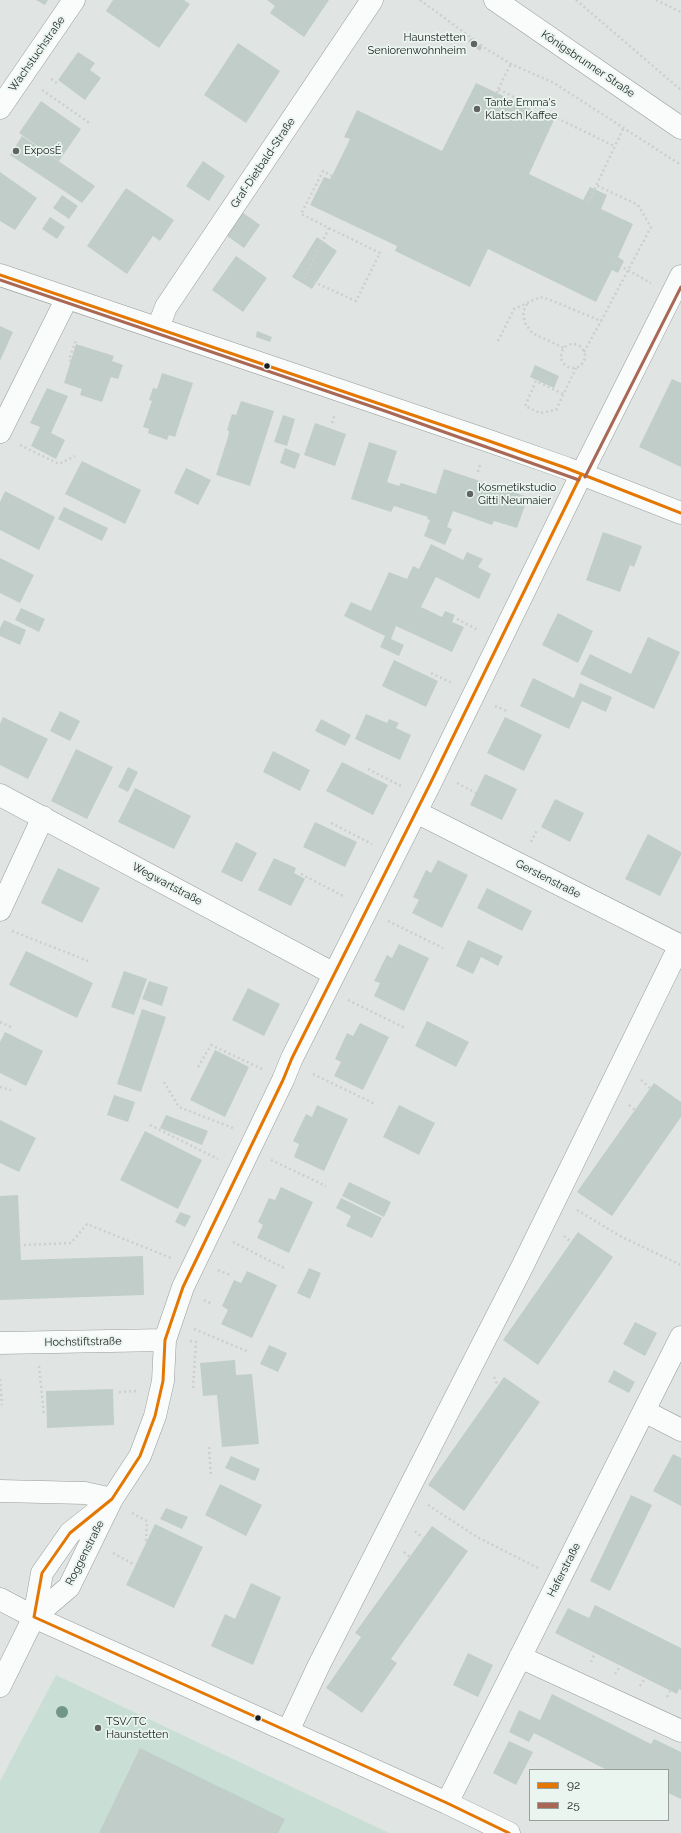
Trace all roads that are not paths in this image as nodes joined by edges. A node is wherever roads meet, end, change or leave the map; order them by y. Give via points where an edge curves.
1 (74, 0) edge
2 (372, 0) edge
3 (495, 0) edge
4 (0, 108) edge
5 (681, 128) edge
6 (0, 275) edge
7 (677, 286) edge
8 (67, 298) junction
9 (158, 328) junction
10 (7, 437) edge
11 (581, 475) junction
12 (681, 513) edge
13 (0, 795) edge
14 (420, 805) junction
15 (43, 817) junction
16 (0, 910) edge
17 (680, 945) edge
18 (330, 981) junction
19 (681, 1337) edge
20 (165, 1340) junction
21 (0, 1343) edge
22 (644, 1411) junction
23 (681, 1430) edge
24 (0, 1491) edge
25 (112, 1499) junction
26 (0, 1599) edge
27 (34, 1617) junction
28 (520, 1657) junction
29 (0, 1686) edge
30 (288, 1732) junction
31 (681, 1732) edge
32 (447, 1803) junction
33 (509, 1833) edge

1 - 4 street, Wachstuchstraße
2 - 9 street, Graf-Dietbald-Straße via 166,307
3 - 5 street, Königsbrunner Straße
6 - 8 street
7 - 11 street, Roggenstraße
8 - 9 street
8 - 10 street
9 - 11 street
11 - 12 street
11 - 14 street, Roggenstraße
13 - 15 street, Wegwartstraße
14 - 17 street, Gerstenstraße
14 - 18 street, Roggenstraße
15 - 16 street
15 - 18 street, Wegwartstraße
17 - 30 street via 408,1492 319,1664
18 - 20 street, Roggenstraße via 183,1287
19 - 22 street, Haferstraße
20 - 21 street, Hochstiftstraße
20 - 25 street, Roggenstraße via 163,1381 155,1416 140,1456
22 - 23 street
22 - 28 street, Haferstraße
24 - 25 street via 84,1493
25 - 27 street, Roggenstraße via 69,1587
25 - 27 street, Roggenstraße via 70,1533 42,1573
26 - 27 street
27 - 29 street, Roggenstraße
27 - 30 street
28 - 31 street
28 - 32 street, Haferstraße
30 - 32 street
32 - 33 street

